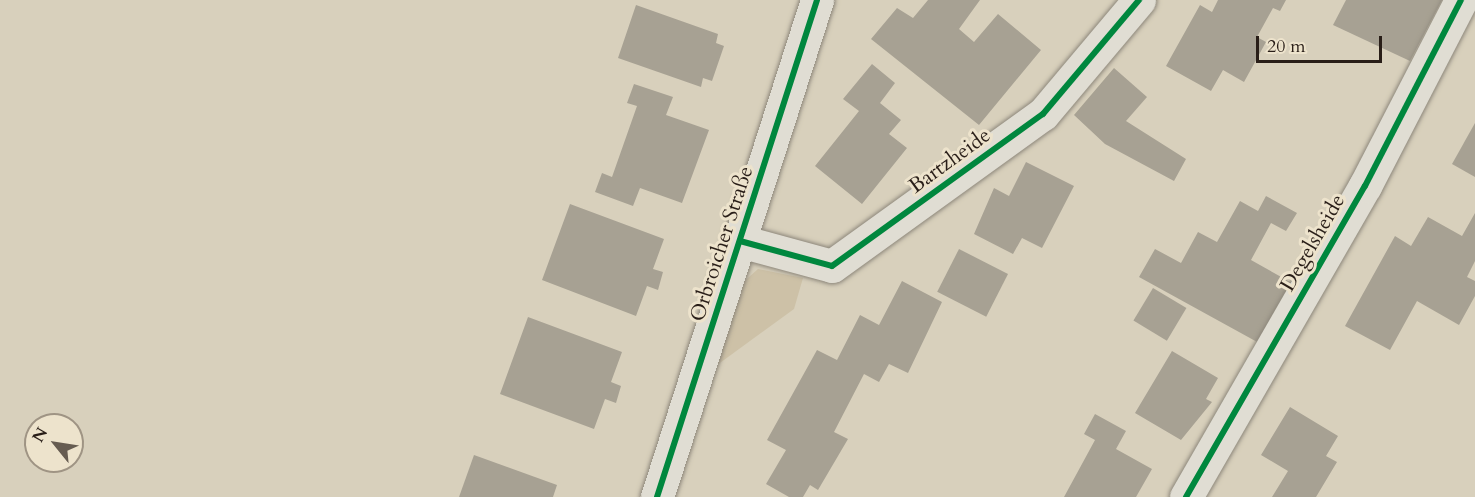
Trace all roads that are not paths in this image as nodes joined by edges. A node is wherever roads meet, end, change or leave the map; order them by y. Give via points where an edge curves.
1 (817, 0) edge
2 (1139, 0) edge
3 (1461, 0) edge
4 (740, 240) junction
5 (657, 497) edge
6 (1186, 497) edge

1 - 4 street, Orbroicher Straße
2 - 4 street, Bartzheide via 1043,114 831,266
3 - 6 street, Degelsheide via 1365,186
4 - 5 street, Orbroicher Straße

